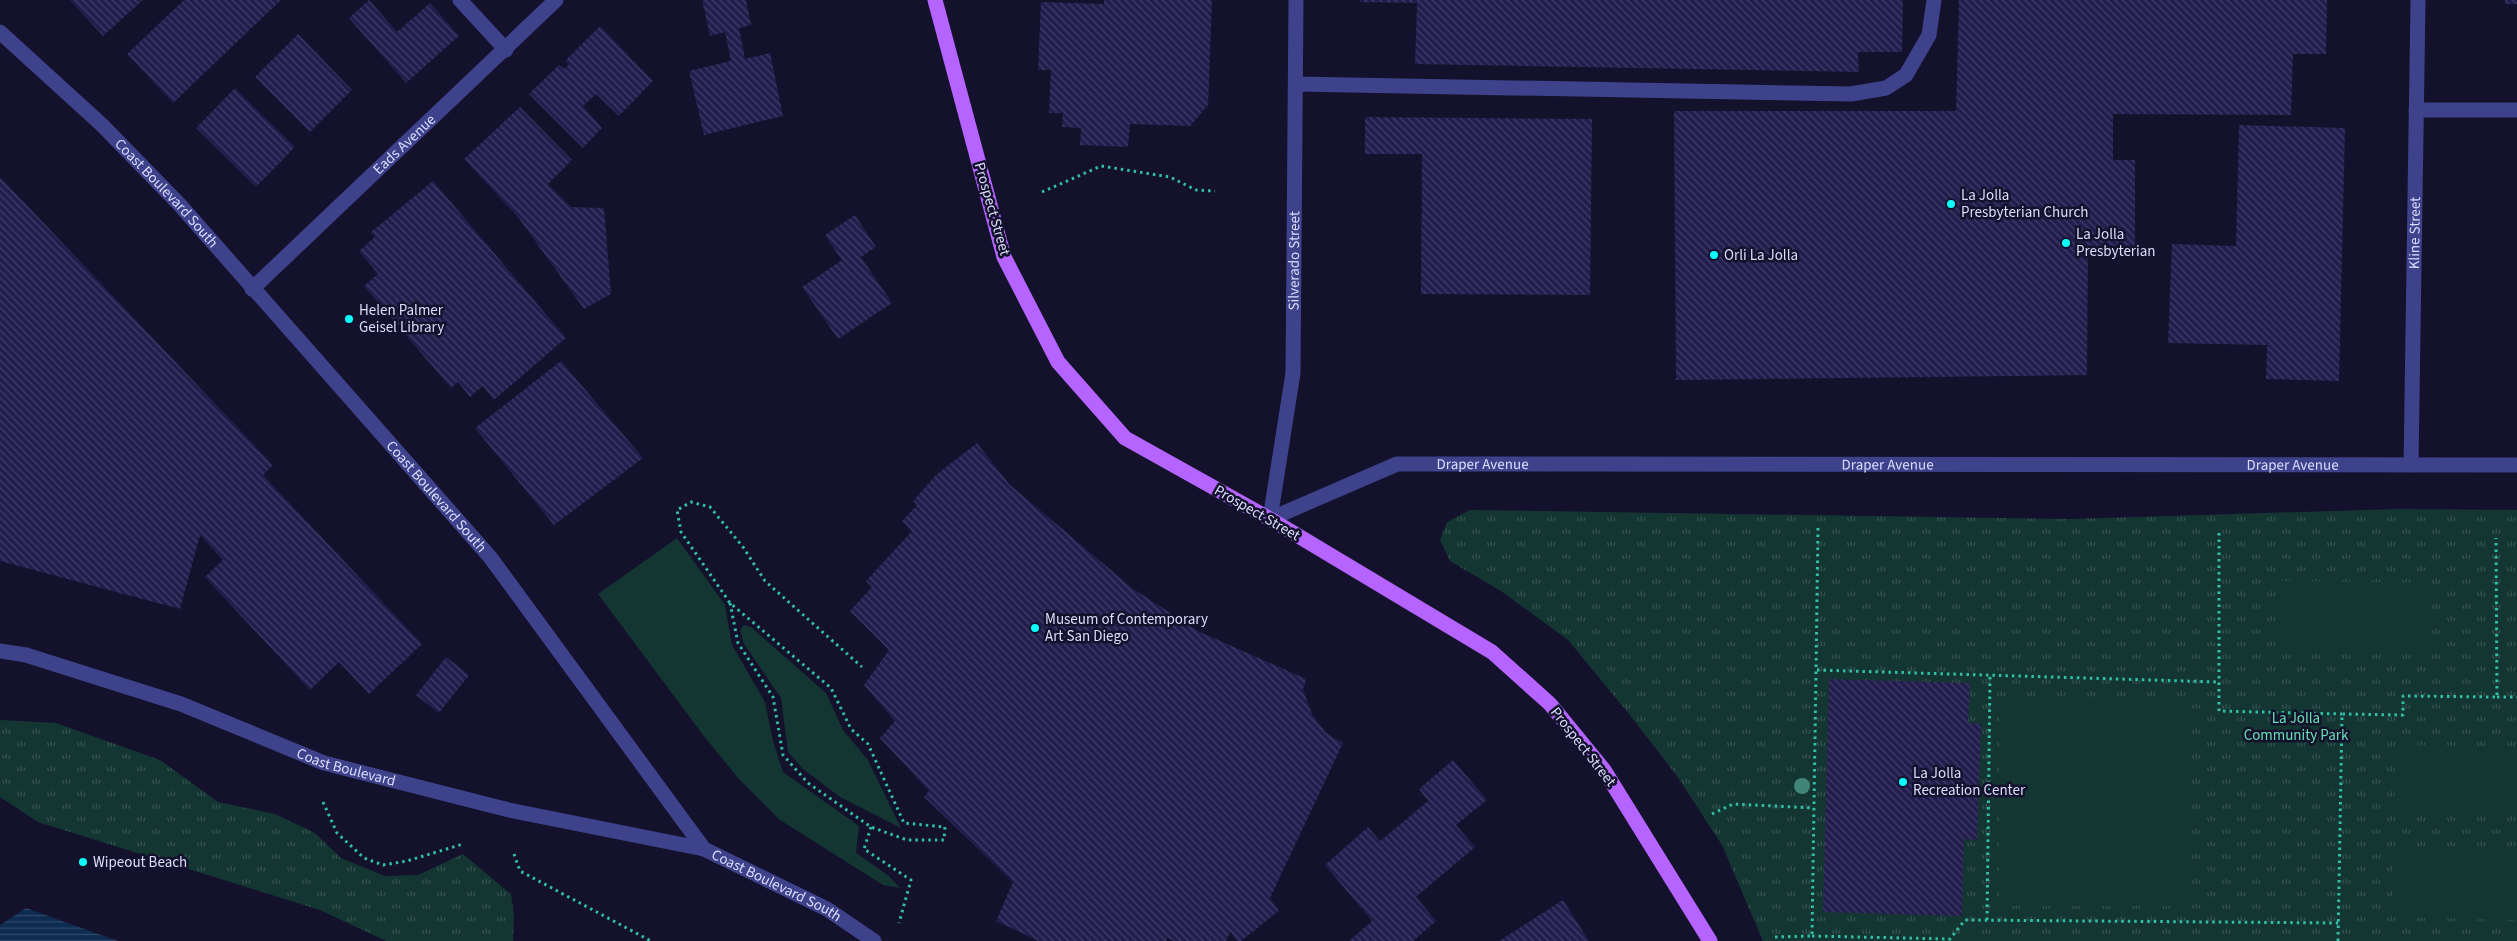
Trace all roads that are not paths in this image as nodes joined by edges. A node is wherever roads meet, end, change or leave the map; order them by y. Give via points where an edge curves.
1 (460, 0) edge
2 (556, 0) edge
3 (935, 0) edge
4 (1296, 0) edge
5 (1934, 0) edge
6 (2418, 0) edge
7 (0, 32) edge
8 (506, 50) junction
9 (1296, 84) junction
10 (2416, 110) junction
11 (2517, 110) edge
12 (252, 289) junction
13 (2411, 464) junction
14 (2517, 465) edge
15 (1270, 519) junction
16 (0, 651) edge
17 (704, 849) junction
18 (874, 941) edge
19 (1710, 941) edge

1 - 8 street
2 - 8 street, Eads Avenue
3 - 15 main road, Prospect Street via 1004,257 1058,362 1125,438
4 - 9 street, Silverado Street
5 - 9 street via 1929,35 1906,75 1886,88 1851,94
6 - 10 street, Kline Street
7 - 12 street, Coast Boulevard South via 102,125 180,205
8 - 12 street, Eads Avenue
9 - 15 street, Silverado Street via 1293,373
10 - 11 street
10 - 13 street, Kline Street
12 - 17 street, Coast Boulevard South via 490,557
13 - 14 street, Draper Avenue
13 - 15 street, Draper Avenue via 1397,464
15 - 19 main road, Prospect Street via 1492,652 1550,704 1604,770
16 - 17 street, Coast Boulevard via 26,655 181,704 324,764 509,810
17 - 18 street, Coast Boulevard South via 827,909

